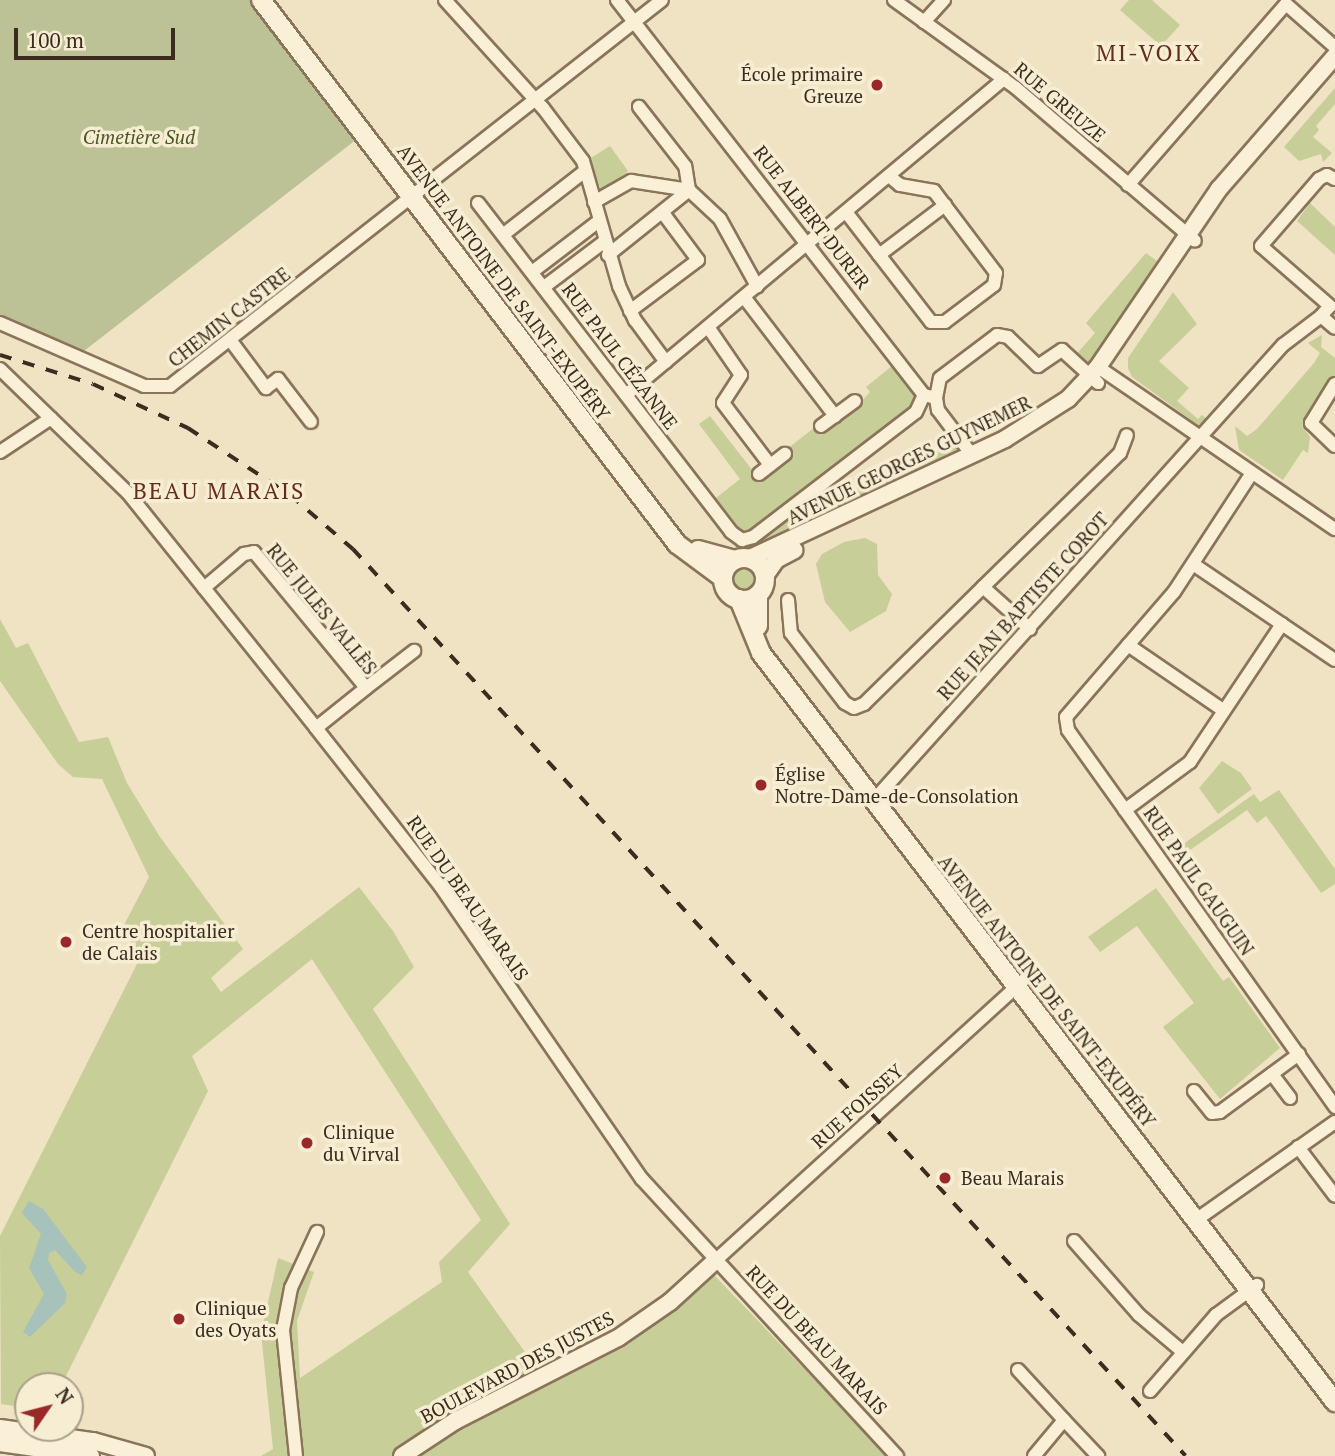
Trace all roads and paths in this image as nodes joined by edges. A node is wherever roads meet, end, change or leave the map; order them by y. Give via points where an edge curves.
1 (445, 0) edge
2 (617, 0) edge
3 (662, 0) edge
4 (894, 0) edge
5 (944, 0) edge
6 (269, 2) edge
7 (636, 20) junction
8 (925, 22) junction
9 (1335, 47) edge
10 (1335, 56) edge
11 (1335, 70) edge
12 (1004, 79) junction
13 (535, 101) junction
14 (639, 107) dead end
15 (586, 171) junction
16 (889, 176) junction
17 (1335, 179) edge
18 (1128, 185) junction
19 (689, 190) junction
20 (418, 193) junction
21 (594, 202) junction
22 (478, 203) dead end
23 (945, 205) junction
24 (846, 212) junction
25 (663, 213) junction
26 (599, 221) junction
27 (504, 234) junction
28 (1191, 238) junction
29 (605, 241) junction
30 (809, 244) junction
31 (608, 254) junction
32 (879, 256) junction
33 (532, 272) junction
34 (757, 286) junction
35 (544, 287) junction
36 (744, 298) junction
37 (630, 311) junction
38 (1321, 316) junction
39 (0, 323) edge
40 (708, 327) junction
41 (1335, 328) edge
42 (231, 341) junction
43 (666, 362) junction
44 (0, 369) edge
45 (1098, 375) junction
46 (1335, 384) edge
47 (626, 394) junction
48 (930, 396) junction
49 (855, 401) dead end
50 (835, 416) junction
51 (51, 418) junction
52 (311, 422) dead end
53 (821, 426) dead end
54 (1127, 435) dead end
55 (1201, 438) junction
56 (1335, 446) edge
57 (0, 452) edge
58 (785, 454) dead end
59 (971, 455) junction
60 (1252, 473) junction
61 (1335, 529) edge
62 (743, 559) junction
63 (1193, 564) junction
64 (765, 576) junction
65 (723, 578) junction
66 (983, 587) junction
67 (204, 588) junction
68 (758, 595) junction
69 (739, 599) junction
70 (788, 600) dead end
71 (1282, 624) junction
72 (1030, 629) junction
73 (1128, 645) junction
74 (414, 650) dead end
75 (1335, 660) edge
76 (366, 688) junction
77 (1223, 710) junction
78 (316, 727) junction
79 (877, 797) junction
80 (1125, 810) junction
81 (1021, 983) junction
82 (1299, 1054) junction
83 (1272, 1074) junction
84 (1194, 1091) dead end
85 (1290, 1098) dead end
86 (1335, 1107) edge
87 (1335, 1122) edge
88 (1298, 1147) junction
89 (1335, 1196) edge
90 (1200, 1218) junction
91 (317, 1232) dead end
92 (1074, 1241) dead end
93 (715, 1261) junction
94 (1253, 1288) junction
95 (1183, 1352) junction
96 (1018, 1370) dead end
97 (1333, 1389) edge
98 (1150, 1391) dead end
99 (1064, 1420) junction
100 (0, 1428) edge
101 (0, 1443) edge
102 (92, 1456) edge
103 (146, 1456) edge
104 (294, 1456) edge
105 (402, 1456) edge
106 (897, 1456) edge
107 (1034, 1456) edge
108 (1097, 1456) edge

1 - 13 street
2 - 7 street, RUE ALBERT DURER
3 - 7 street, CHEMIN CASTRE
4 - 8 street, RUE GREUZE
5 - 8 street
6 - 20 main road, AVENUE ANTOINE DE SAINT-EXUPÉRY
7 - 13 street, CHEMIN CASTRE
7 - 30 street, RUE ALBERT DURER
8 - 12 street, RUE GREUZE
9 - 18 street via 1286,4
10 - 28 street, AVENUE GEORGES GUYNEMER via 1226,181
11 - 28 street, AVENUE GEORGES GUYNEMER
12 - 16 street
12 - 18 street, RUE GREUZE
13 - 15 street
13 - 20 street, CHEMIN CASTRE
14 - 19 street via 688,170
15 - 21 street
15 - 27 street
16 - 23 street via 900,185 932,189
16 - 24 street
17 - 38 street via 1327,175 1319,179 1261,246 1330,306
18 - 28 street, RUE GREUZE
19 - 21 street via 631,181
19 - 25 street
19 - 34 street via 720,219
20 - 42 street, CHEMIN CASTRE
20 - 62 main road, AVENUE ANTOINE DE SAINT-EXUPÉRY via 683,536 708,555
20 - 65 main road, AVENUE ANTOINE DE SAINT-EXUPÉRY via 677,544
21 - 26 street
22 - 27 street, RUE PAUL CÉZANNE
23 - 32 street
23 - 32 street via 997,275 996,283 985,292 945,322 934,323
24 - 30 street
24 - 32 street
25 - 31 street
25 - 37 street via 698,260
26 - 29 street
26 - 33 street
27 - 33 street, RUE PAUL CÉZANNE
28 - 45 street, AVENUE GEORGES GUYNEMER
29 - 31 street
29 - 35 street
30 - 34 street
30 - 48 street, RUE ALBERT DURER
31 - 37 street
33 - 35 street, RUE PAUL CÉZANNE
34 - 36 street
35 - 47 street, RUE PAUL CÉZANNE
36 - 40 street
36 - 50 street
37 - 43 street
38 - 41 street
38 - 55 street, RUE JEAN BAPTISTE COROT via 1283,345
39 - 42 street, CHEMIN CASTRE via 159,389 177,382
40 - 43 street
40 - 58 street via 741,375 723,403 765,469
42 - 52 street via 266,388 278,379
43 - 47 street
44 - 51 street, RUE DU BEAU MARAIS
45 - 48 street via 1062,350 1041,367 1008,337 997,335 940,378
45 - 55 street
45 - 59 street, AVENUE GEORGES GUYNEMER via 1042,419
45 - 64 street, AVENUE GEORGES GUYNEMER via 1044,430 781,557
46 - 56 street via 1311,423
47 - 48 street, RUE PAUL CÉZANNE via 731,532 742,540 753,537 916,412
48 - 59 street, RUE ALBERT DURER
49 - 50 street
50 - 53 street
51 - 57 street
51 - 67 street, RUE DU BEAU MARAIS via 128,493
54 - 66 street via 1120,453
55 - 60 street
55 - 72 street, RUE JEAN BAPTISTE COROT
59 - 62 street, AVENUE GEORGES GUYNEMER
60 - 61 street
60 - 63 street
62 - 64 main road
62 - 65 main road
63 - 71 street
63 - 73 street
64 - 68 main road
65 - 69 main road via 727,591
66 - 70 street via 858,708 845,704 791,633
66 - 72 street
67 - 76 street, RUE JULES VALLÈS via 244,554 254,552
67 - 78 street, RUE DU BEAU MARAIS
68 - 69 main road
68 - 79 main road, AVENUE ANTOINE DE SAINT-EXUPÉRY via 756,615 765,642
69 - 79 main road, AVENUE ANTOINE DE SAINT-EXUPÉRY via 761,653
71 - 75 street
71 - 77 street, RUE PAUL GAUGUIN
72 - 79 street, RUE JEAN BAPTISTE COROT
73 - 77 street
73 - 80 street via 1068,713 1065,723
74 - 76 street
76 - 78 street, RUE JULES VALLÈS
77 - 80 street, RUE PAUL GAUGUIN via 1187,765
78 - 93 street, RUE DU BEAU MARAIS via 441,887 615,1146
79 - 81 main road, AVENUE ANTOINE DE SAINT-EXUPÉRY
80 - 82 street, RUE PAUL GAUGUIN
81 - 90 main road, AVENUE ANTOINE DE SAINT-EXUPÉRY
81 - 93 street, RUE FOISSEY
82 - 83 street
82 - 86 street, RUE PAUL GAUGUIN
83 - 84 street via 1220,1112 1212,1113
83 - 85 street
87 - 88 street
88 - 89 street
88 - 90 street
90 - 94 main road, AVENUE ANTOINE DE SAINT-EXUPÉRY
91 - 104 street via 295,1277 285,1319 284,1359
92 - 95 street via 1139,1315
93 - 105 street, BOULEVARD DES JUSTES via 628,1332 455,1421
93 - 106 street, RUE DU BEAU MARAIS
94 - 95 street via 1216,1315
94 - 97 main road, AVENUE ANTOINE DE SAINT-EXUPÉRY
95 - 98 street
96 - 99 street
99 - 107 street
99 - 108 street
100 - 103 street via 93,1441
101 - 102 street

